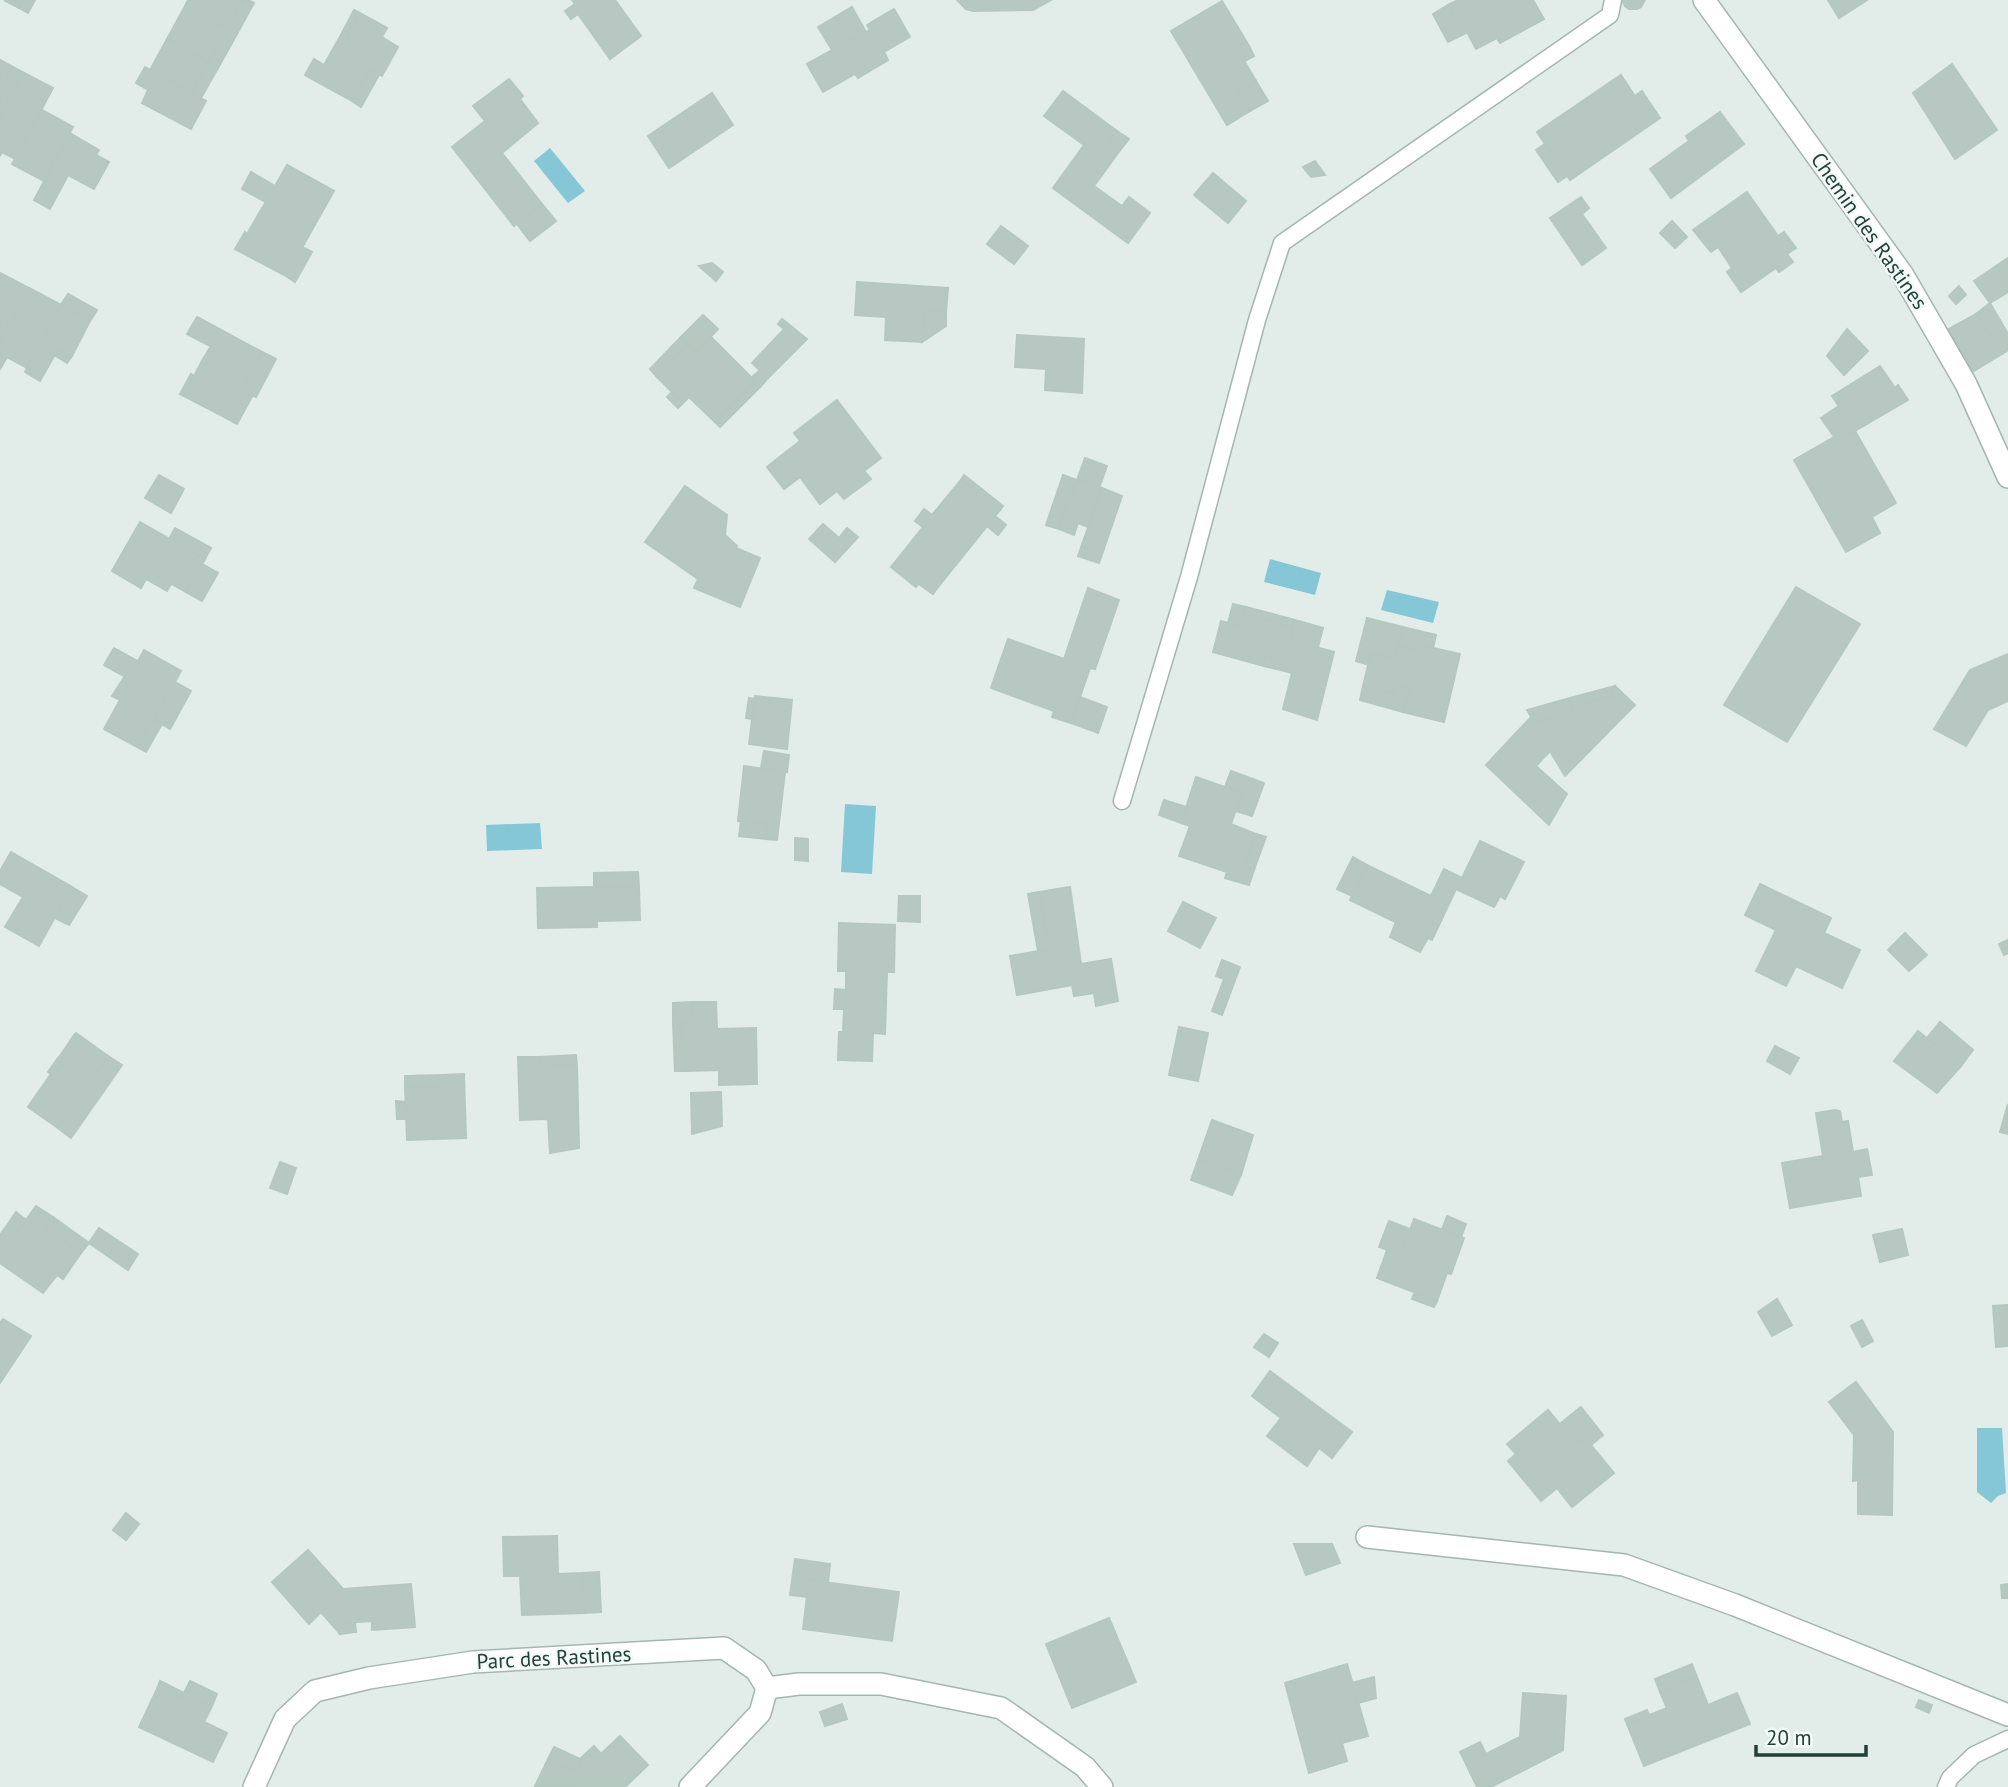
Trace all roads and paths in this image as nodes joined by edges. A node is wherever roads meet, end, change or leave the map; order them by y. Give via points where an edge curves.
1 (1613, 0) edge
2 (1704, 0) edge
3 (2008, 477) edge
4 (1122, 801) dead end
5 (1367, 1537) dead end
6 (767, 1688) junction
7 (2008, 1715) edge
8 (2008, 1739) edge
9 (254, 1787) edge
10 (690, 1787) edge
11 (1102, 1787) edge
12 (1946, 1787) edge

1 - 4 lane via 1610,15 1282,243
2 - 3 street, Chemin des Rastines via 1903,275 1966,384
5 - 7 street via 1624,1565
6 - 9 street, Parc des Rastines via 756,1670 724,1648 473,1662 369,1678 315,1691 285,1719
6 - 10 street via 760,1713
6 - 11 street via 881,1684 1001,1708 1085,1767
8 - 12 lane via 1974,1755

